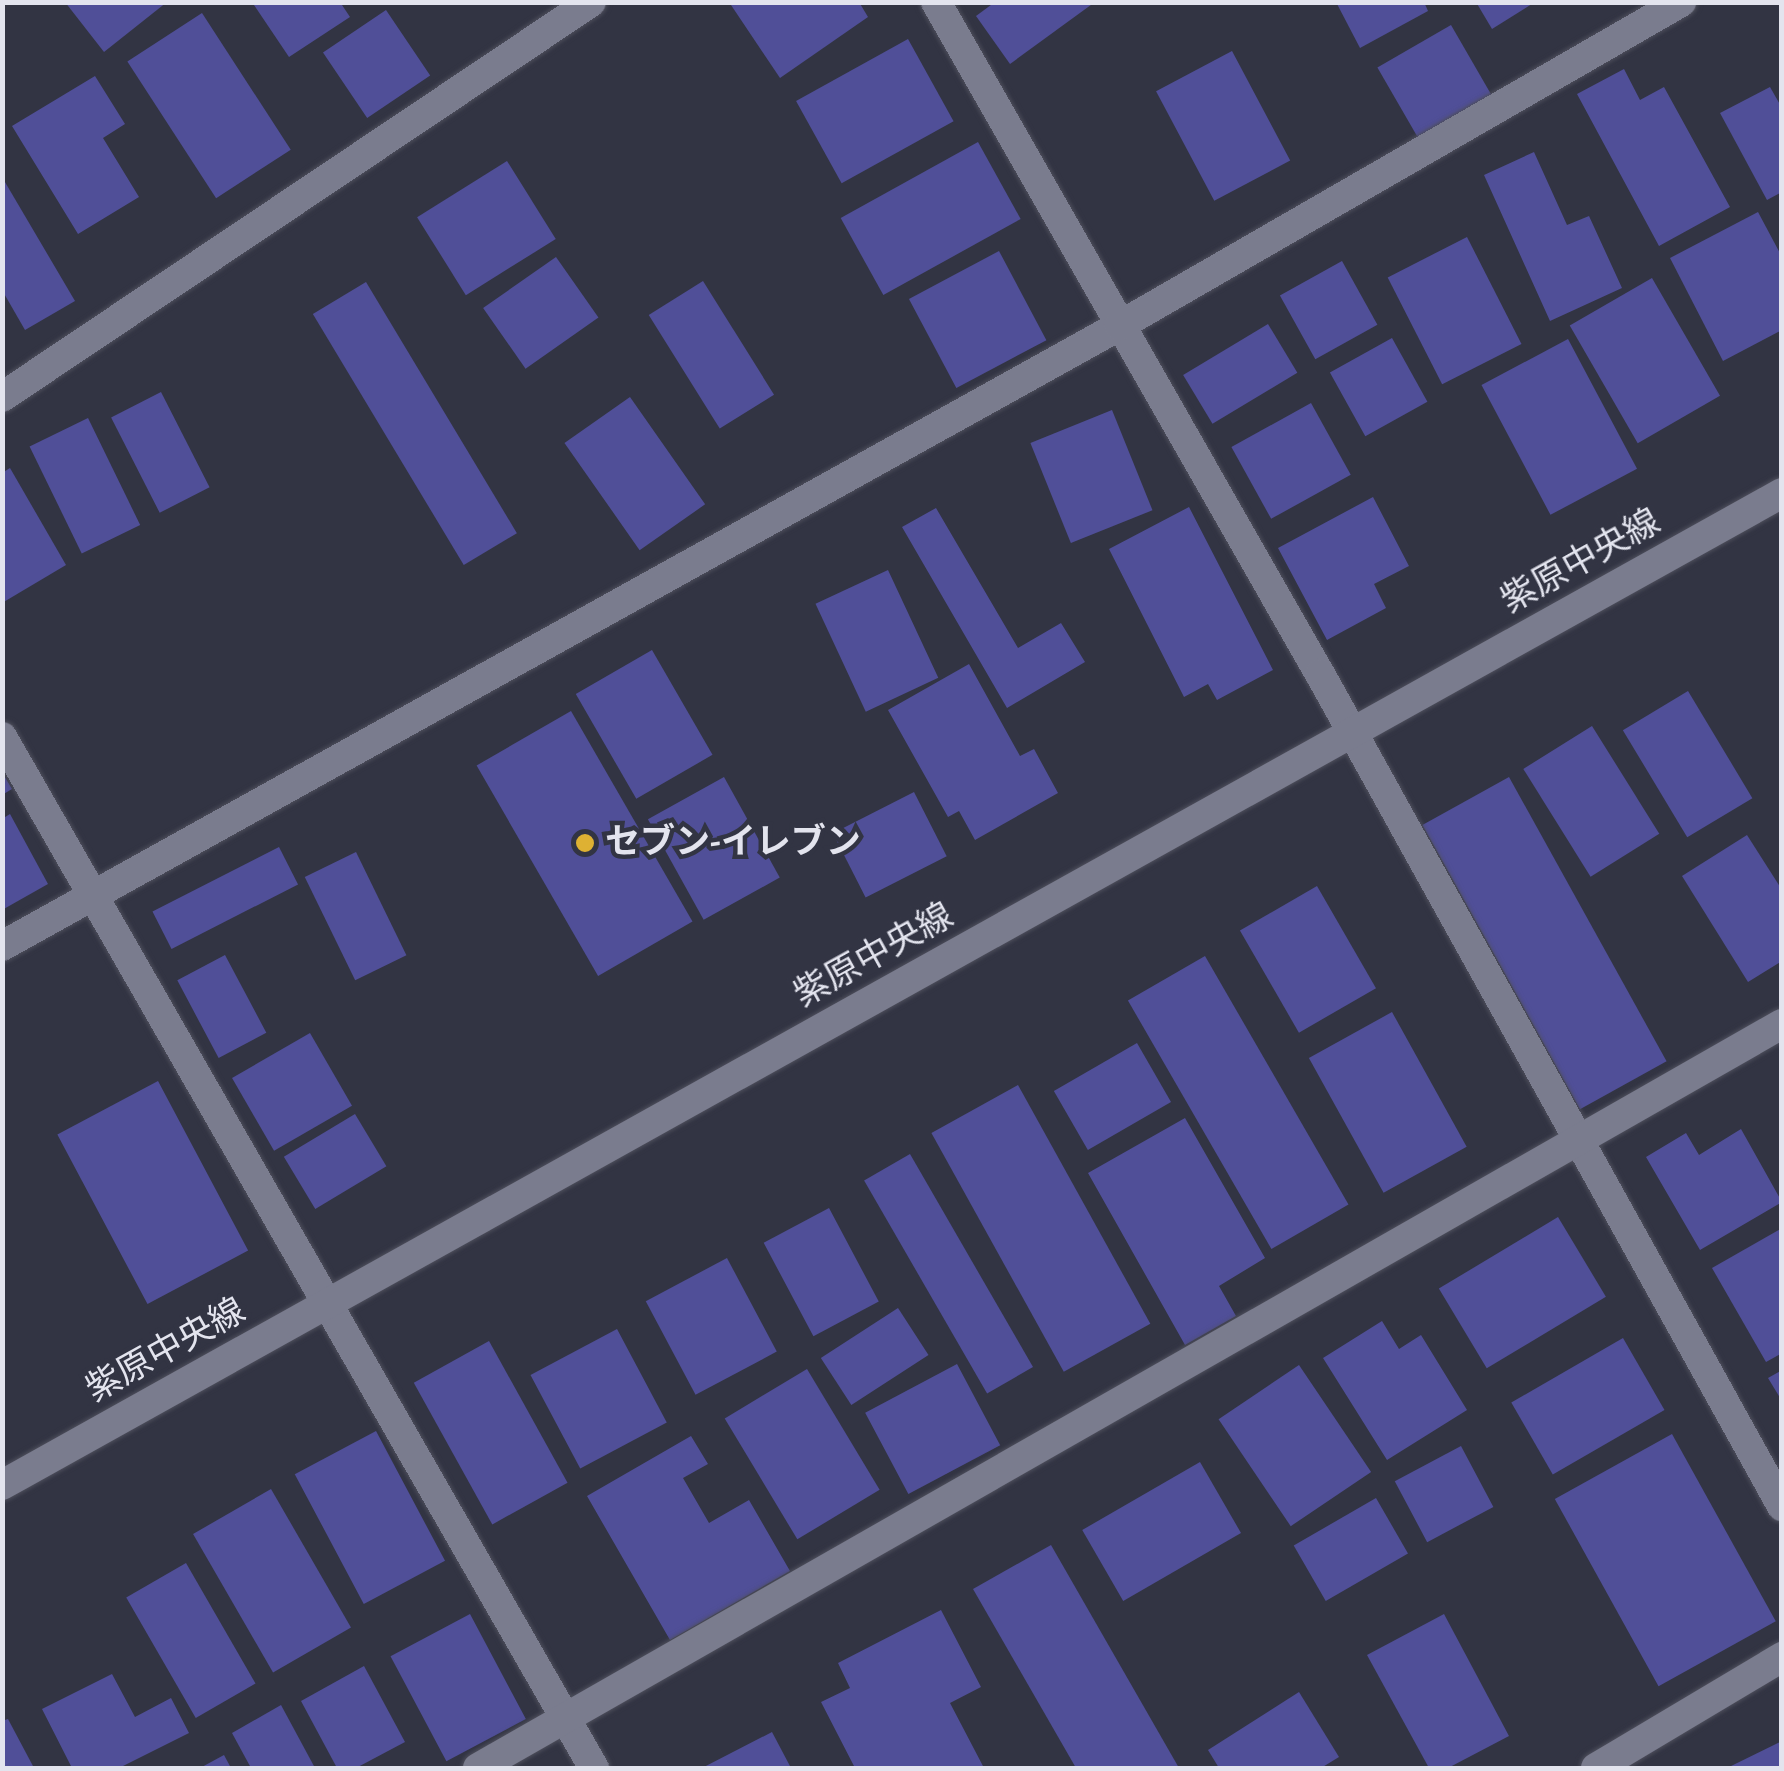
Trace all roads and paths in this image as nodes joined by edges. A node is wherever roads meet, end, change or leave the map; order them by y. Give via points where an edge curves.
1 (591, 2) edge
2 (936, 2) edge
3 (1681, 2) edge
4 (1626, 15) edge
5 (1120, 326) junction
6 (2, 396) edge
7 (1782, 493) edge
8 (1352, 733) junction
9 (2, 737) edge
10 (93, 895) junction
11 (2, 946) edge
12 (1782, 1024) edge
13 (1577, 1140) junction
14 (328, 1304) junction
15 (2, 1485) edge
16 (1782, 1506) edge
17 (1782, 1657) edge
18 (566, 1720) junction
19 (478, 1768) edge
20 (594, 1768) edge
21 (1596, 1768) edge

1 - 6 street
2 - 5 street
3 - 4 street
4 - 5 street
5 - 8 street
5 - 10 street
7 - 8 street, 紫原中央線
8 - 13 street
8 - 14 street, 紫原中央線
9 - 10 street
10 - 11 street
10 - 14 street
12 - 13 street
13 - 16 street
13 - 18 street
14 - 15 street, 紫原中央線
14 - 18 street
17 - 21 street
18 - 19 street
18 - 20 street

